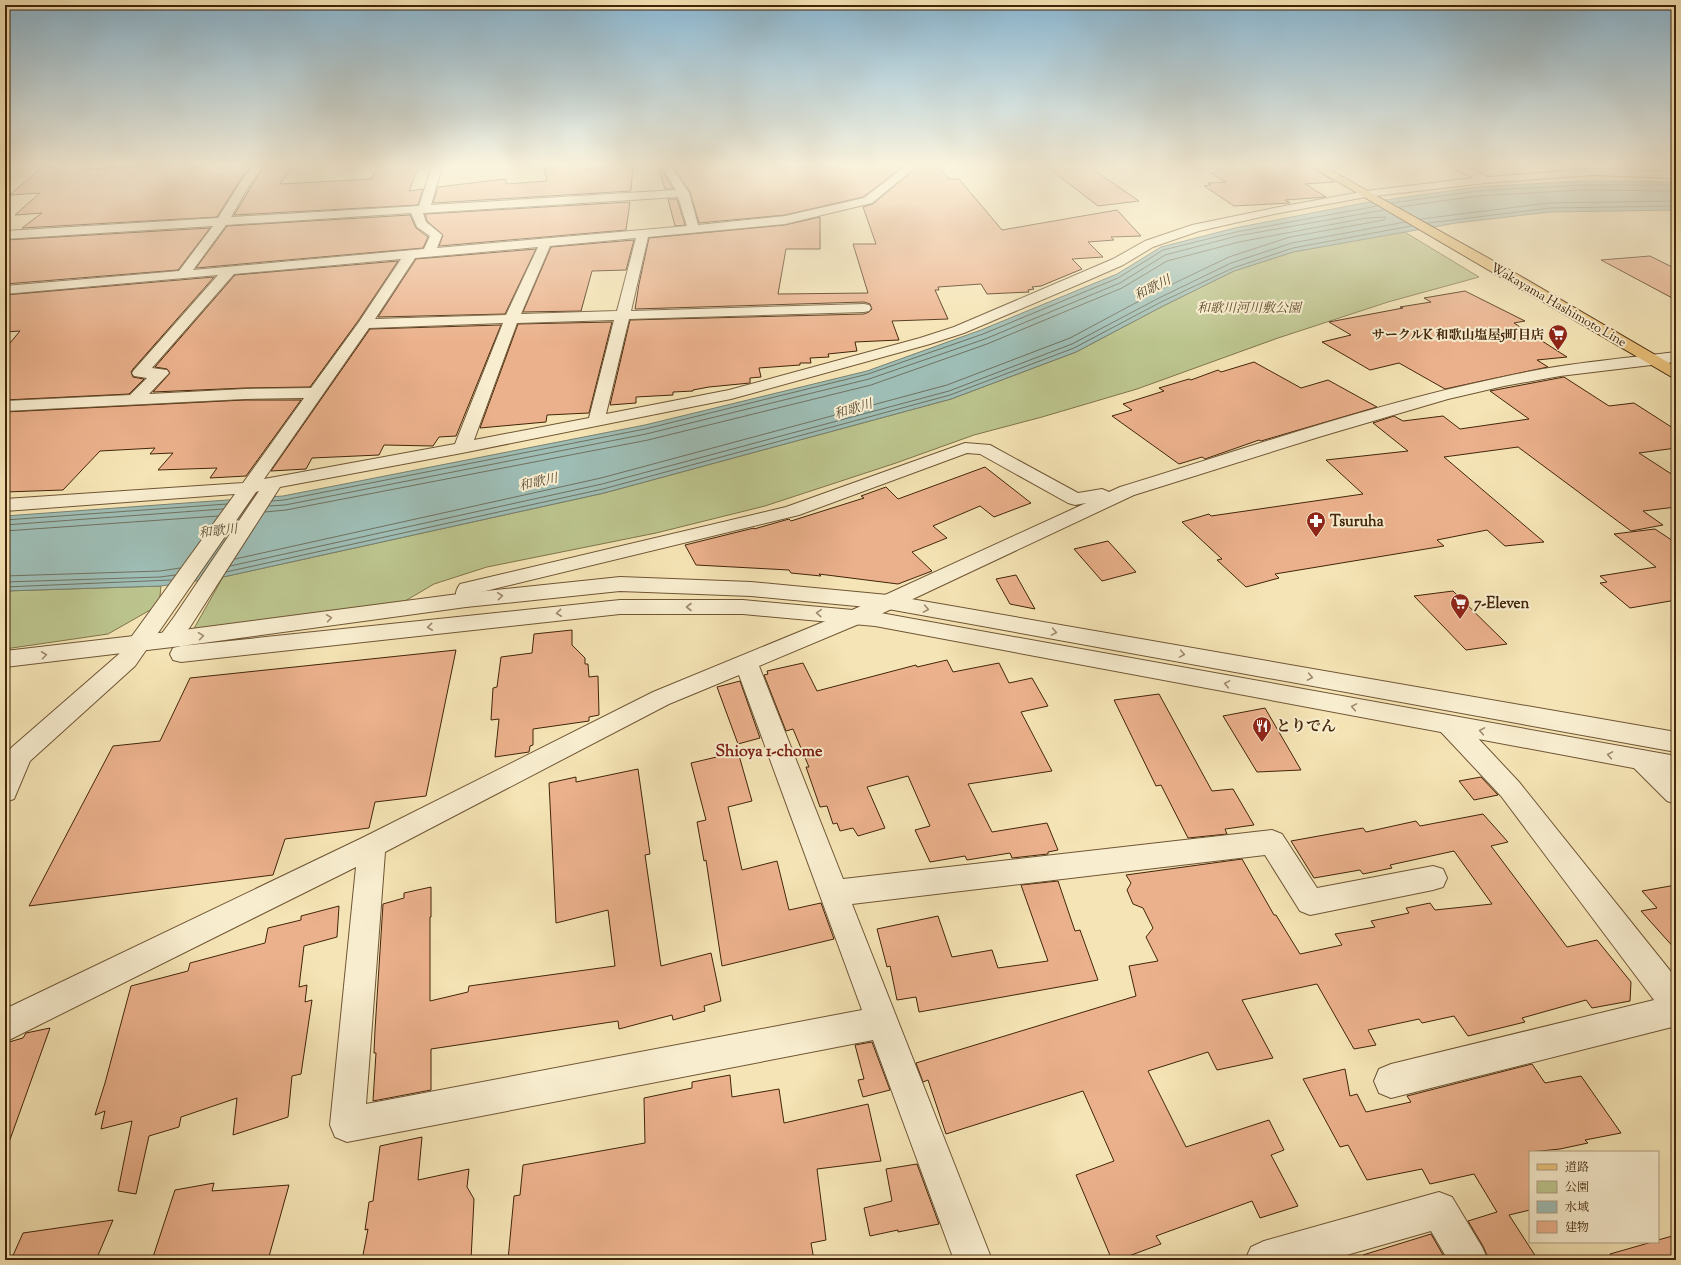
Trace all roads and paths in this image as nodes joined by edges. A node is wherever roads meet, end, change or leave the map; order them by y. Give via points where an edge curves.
1 (171, 225) edge
2 (220, 225) edge
3 (423, 225) edge
4 (693, 225) edge
5 (728, 225) edge
6 (1210, 225) edge
7 (1426, 225) edge
8 (1435, 225) edge
9 (694, 228) junction
10 (644, 234) junction
11 (5, 235) edge
12 (546, 242) junction
13 (429, 252) junction
14 (411, 254) junction
15 (229, 271) junction
16 (183, 274) junction
17 (5, 290) edge
18 (864, 308) dead end
19 (623, 314) junction
20 (512, 318) junction
21 (364, 324) junction
22 (1675, 358) edge
23 (1654, 360) junction
24 (1676, 373) edge
25 (315, 393) junction
26 (134, 400) junction
27 (5, 406) edge
28 (596, 421) junction
29 (462, 448) junction
30 (269, 490) junction
31 (1127, 491) junction
32 (244, 493) junction
33 (5, 505) edge
34 (466, 600) junction
35 (888, 602) junction
36 (858, 616) junction
37 (168, 640) junction
38 (138, 645) junction
39 (5, 659) edge
40 (746, 662) junction
41 (5, 674) edge
42 (1450, 725) junction
43 (1676, 742) edge
44 (1642, 760) junction
45 (1676, 766) edge
46 (5, 791) edge
47 (1676, 793) edge
48 (372, 846) junction
49 (1433, 878) dead end
50 (834, 893) junction
51 (1676, 1003) edge
52 (1676, 1010) edge
53 (882, 1022) junction
54 (5, 1026) edge
55 (1391, 1081) dead end
56 (973, 1260) edge
57 (1264, 1260) edge
58 (1468, 1260) edge

1 - 11 street
2 - 16 street
3 - 13 street via 436,235
4 - 9 street
5 - 9 street
6 - 28 street via 1149,244 1118,262 1086,276 959,330 925,341 730,394
7 - 23 main road, Wakayama Hashimoto Line
8 - 22 main road, Wakayama Hashimoto Line via 1525,272
9 - 10 street
10 - 12 street
10 - 19 street
12 - 13 street
12 - 20 street
13 - 14 street
14 - 15 street
14 - 21 street
15 - 16 street
15 - 26 street via 140,373 161,373
16 - 17 street
18 - 19 street
19 - 20 street
19 - 28 street
20 - 21 street
20 - 29 street
21 - 25 street
22 - 23 street
23 - 24 main road, Wakayama Hashimoto Line
23 - 31 street via 1560,371 1444,395
25 - 26 street
25 - 32 street
26 - 27 street
28 - 29 street
29 - 30 street
30 - 32 street
30 - 37 street
31 - 34 street via 1075,499 984,449 965,448 792,511 467,589
31 - 35 street
32 - 33 street
32 - 38 street
34 -> 35 street via 620,584 751,589
37 -> 34 street
35 - 36 street
35 -> 43 street
36 -> 38 street via 743,607 620,607
36 - 40 street
42 -> 36 street
37 - 38 street
39 -> 38 street
38 - 41 street
38 - 46 street via 20,755
40 - 48 street via 661,698
40 - 50 street
44 -> 42 street
42 - 51 street via 1510,789
44 - 45 street
44 - 47 street
48 - 53 street via 347,1125
48 - 54 street
49 - 50 street via 1310,902 1272,842
50 - 53 street
52 - 55 street
53 - 56 street
57 - 58 street via 1439,1210

